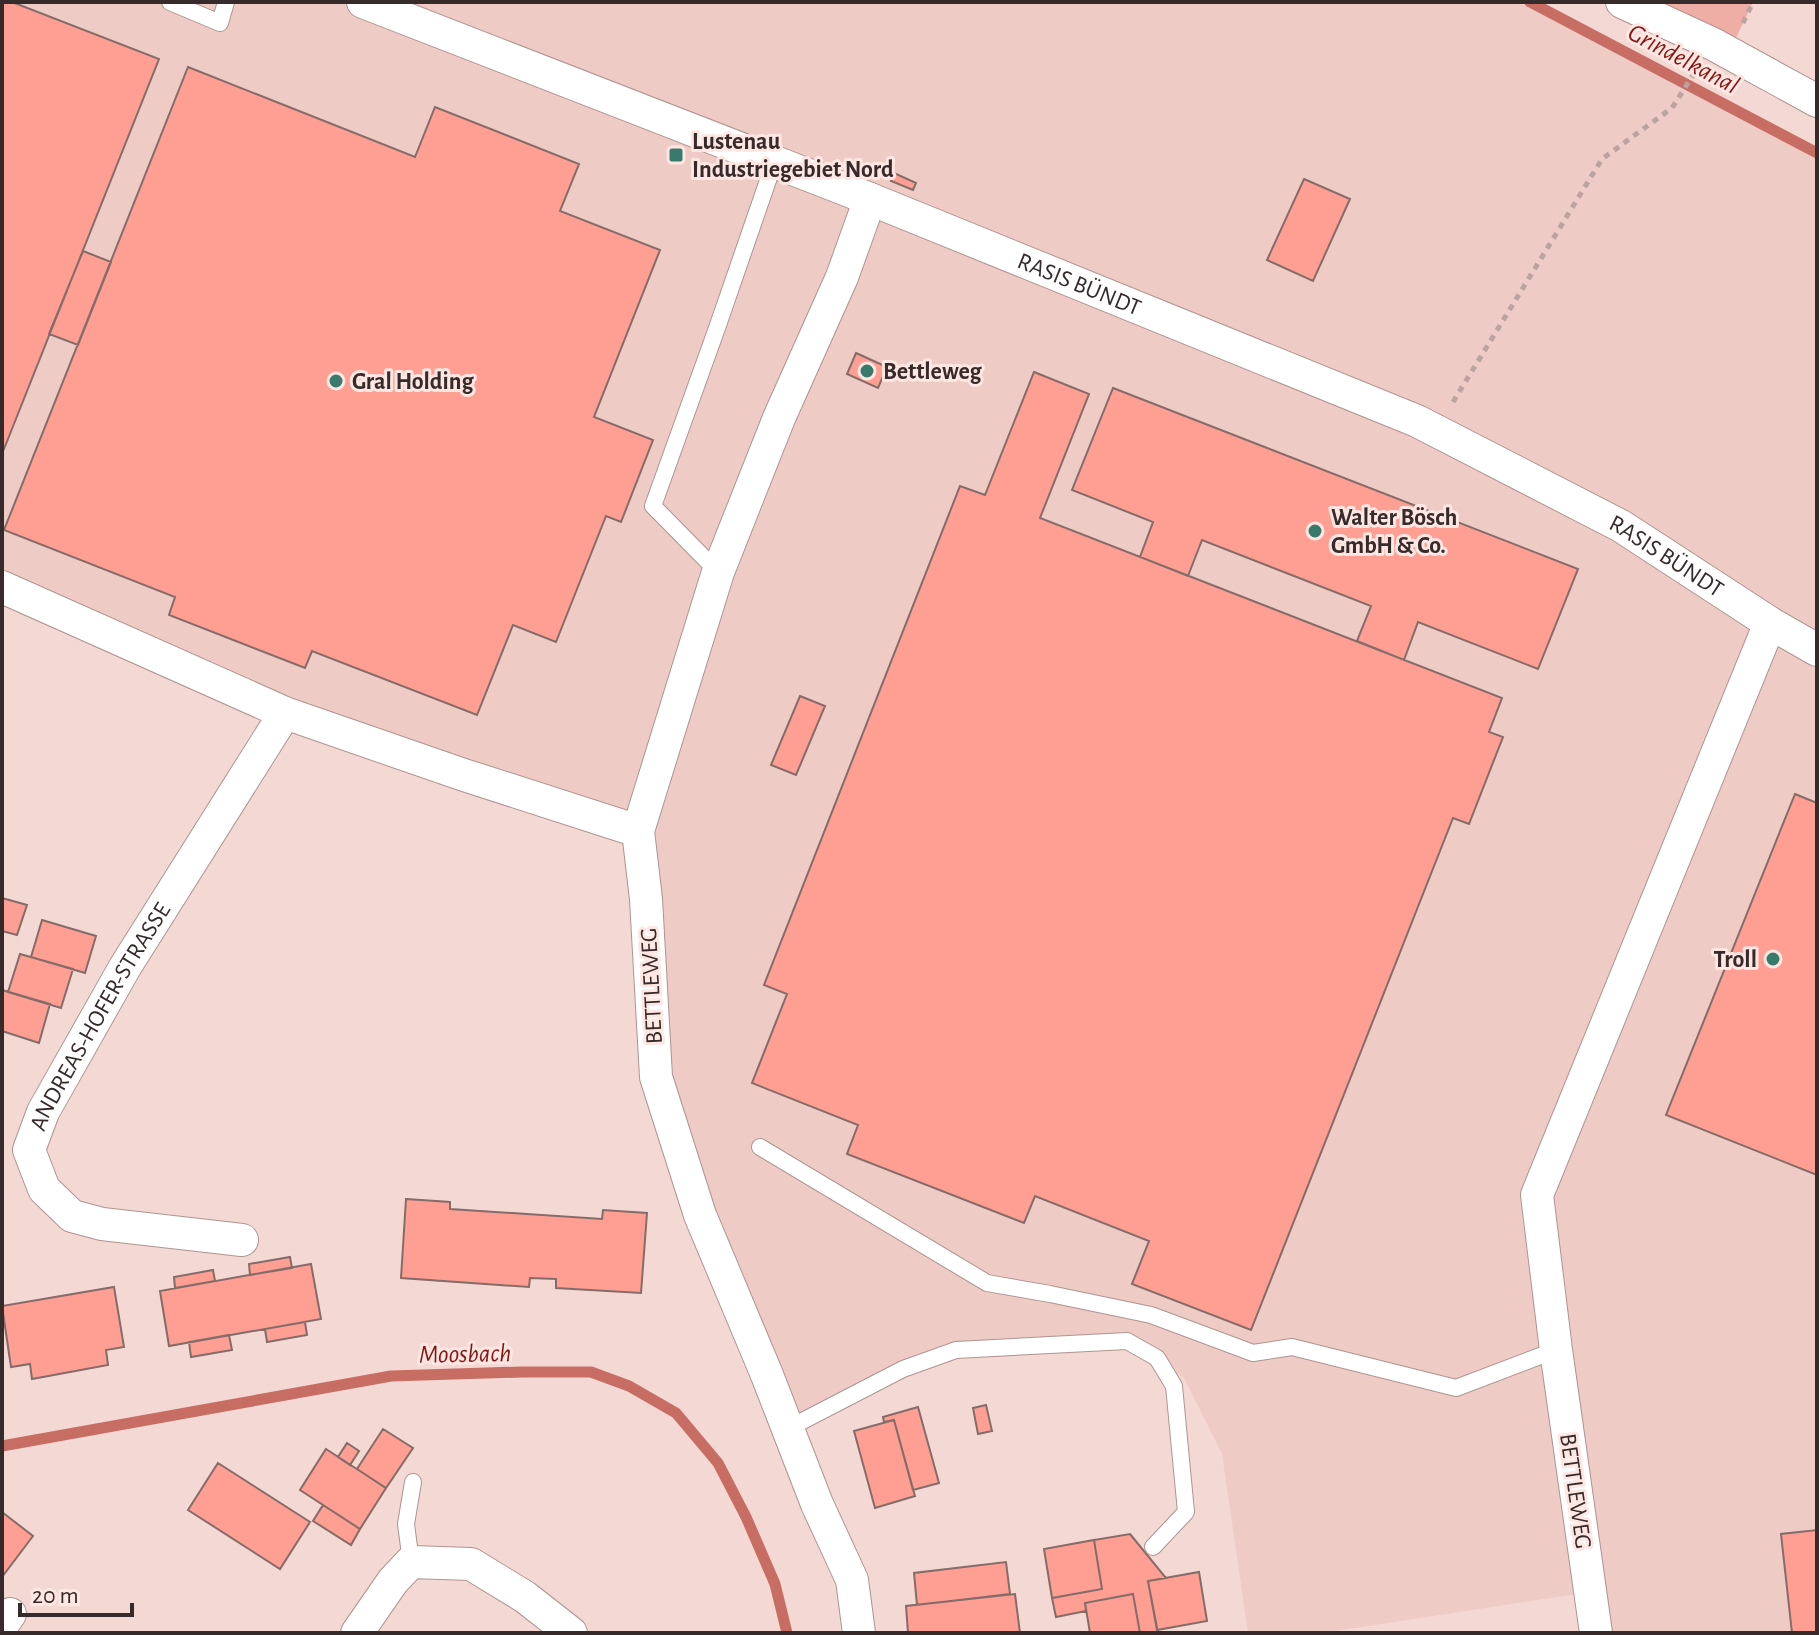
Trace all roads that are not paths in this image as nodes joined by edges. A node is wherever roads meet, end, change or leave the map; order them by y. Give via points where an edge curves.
1 (170, 2) edge
2 (226, 2) edge
3 (363, 2) edge
4 (1622, 2) edge
5 (1817, 101) edge
6 (774, 163) junction
7 (870, 199) junction
8 (718, 572) junction
9 (2, 587) edge
10 (1770, 623) junction
11 (1817, 650) edge
12 (285, 713) junction
13 (638, 831) junction
14 (760, 1147) dead end
15 (242, 1240) dead end
16 (1556, 1350) junction
17 (787, 1429) junction
18 (413, 1482) dead end
19 (1153, 1547) dead end
20 (411, 1562) junction
21 (357, 1633) edge
22 (571, 1633) edge
23 (859, 1633) edge
24 (1596, 1633) edge

1 - 2 lane via 220,23
3 - 6 street, RASIS BÜNDT
4 - 5 street
6 - 7 street, RASIS BÜNDT
6 - 8 lane via 653,506
7 - 8 street, BETTLEWEG
7 - 10 street, RASIS BÜNDT via 1417,421 1621,526
8 - 13 street, BETTLEWEG
9 - 12 street
10 - 11 street, RASIS BÜNDT
10 - 16 street via 1537,1195
12 - 13 street
12 - 15 street, ANDREAS-HOFER-STRASSE via 125,967 43,1112 29,1150 44,1189 72,1216
13 - 17 street, BETTLEWEG via 656,1077 700,1215
14 - 16 lane via 987,1283 1151,1315 1253,1353 1292,1347 1456,1388
16 - 24 street, BETTLEWEG
17 - 19 lane via 903,1369 956,1350 1127,1341 1157,1358 1174,1386 1186,1512
17 - 23 street, BETTLEWEG via 852,1580
18 - 20 lane via 406,1524
20 - 21 street
20 - 22 street via 471,1564

